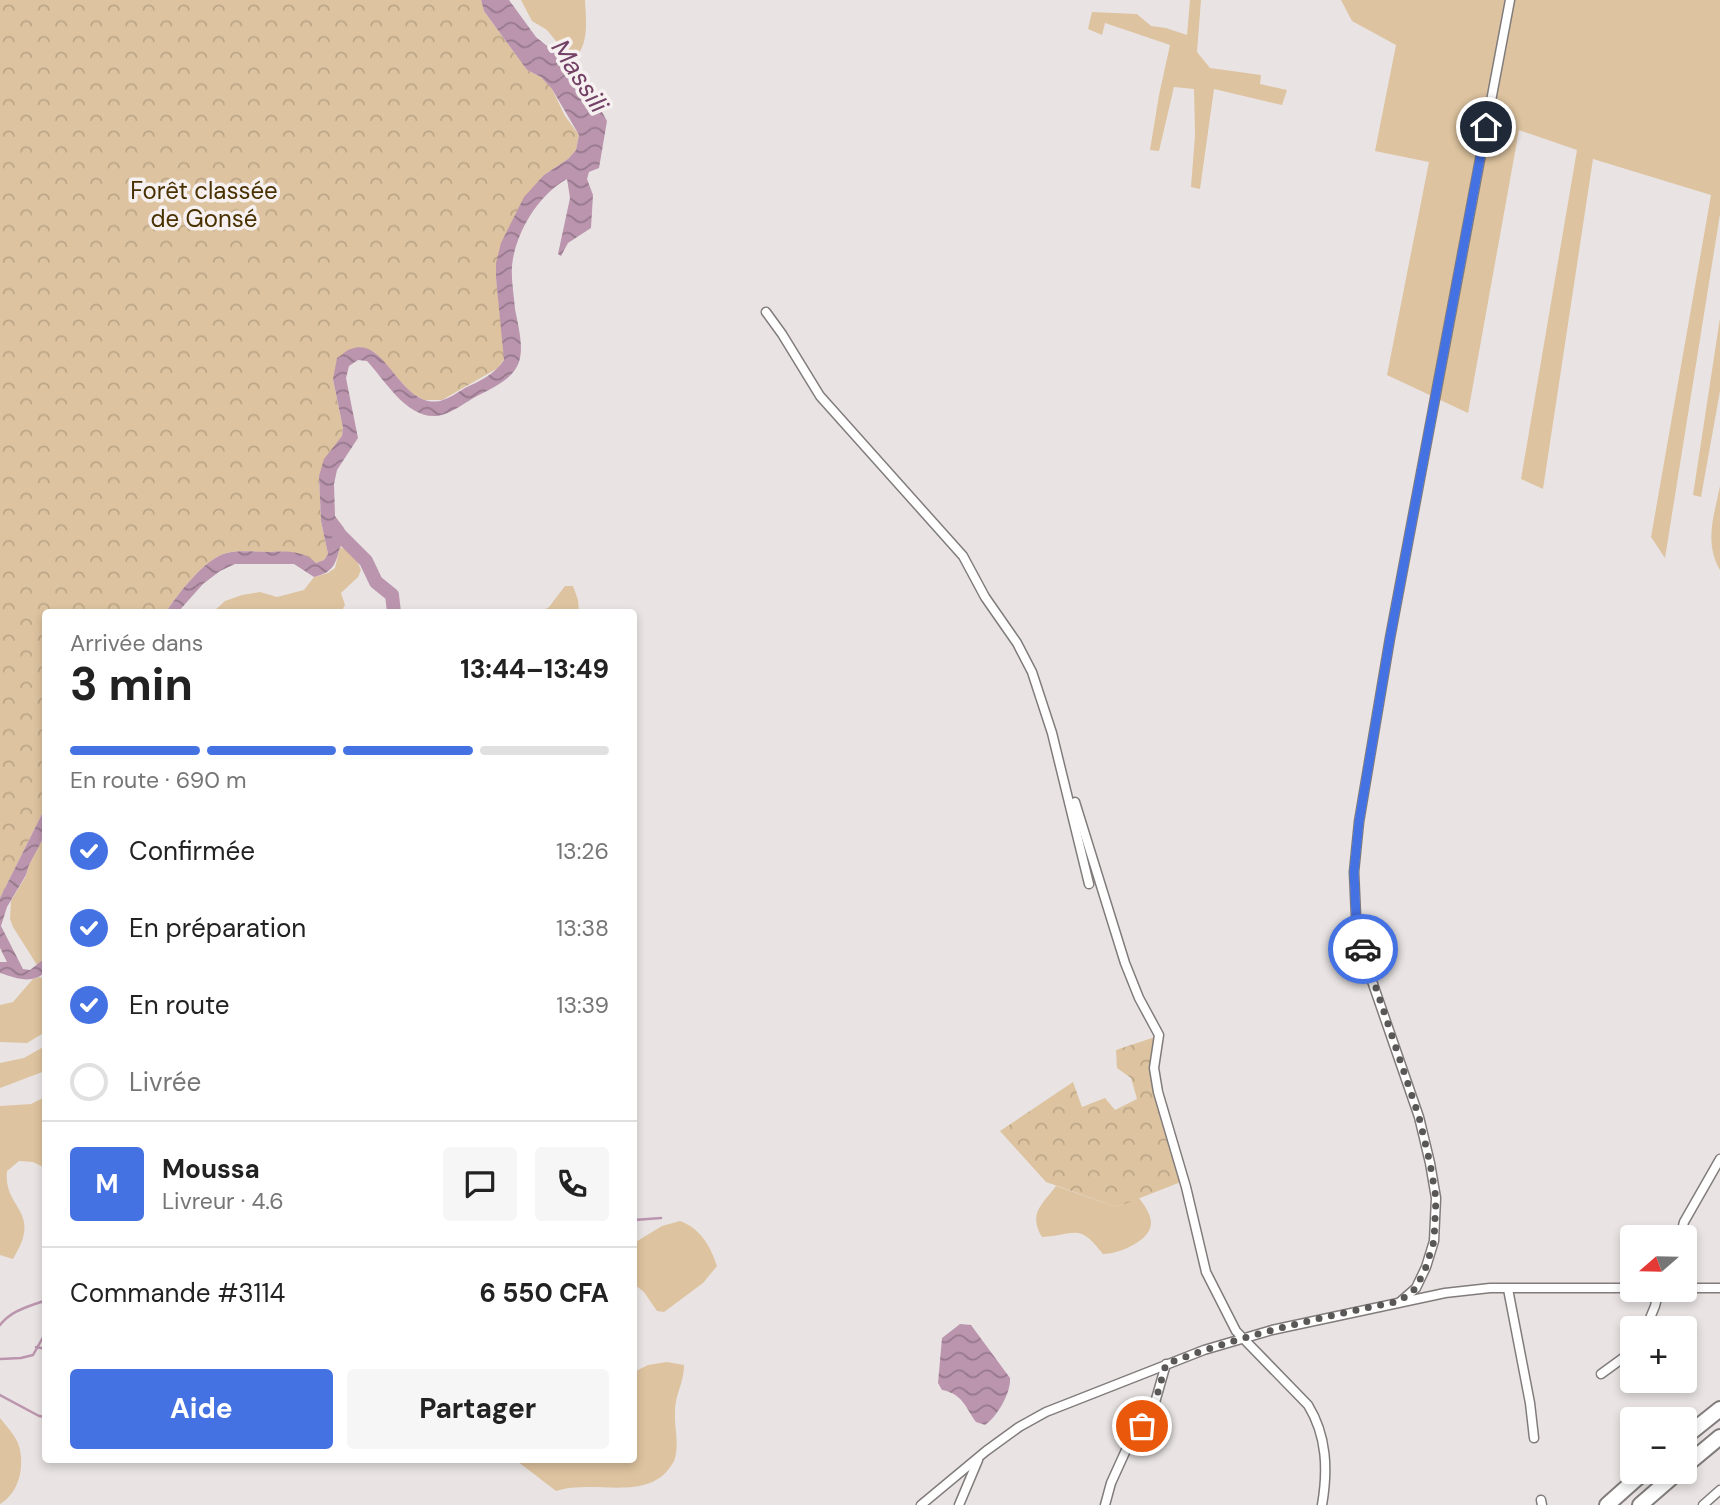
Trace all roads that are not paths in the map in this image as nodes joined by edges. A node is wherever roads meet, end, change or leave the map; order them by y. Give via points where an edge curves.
1 (1510, 0) edge
2 (765, 312) dead end
3 (1075, 802) dead end
4 (1088, 884) dead end
5 (1720, 1159) edge
6 (1683, 1225) edge
7 (1620, 1288) edge
8 (1698, 1288) edge
9 (1720, 1288) edge
10 (1508, 1289) junction
11 (1400, 1301) junction
12 (1244, 1339) junction
13 (1620, 1360) edge
14 (1166, 1364) junction
15 (1601, 1374) dead end
16 (1720, 1409) edge
17 (1697, 1427) edge
18 (1720, 1437) edge
19 (1534, 1438) dead end
20 (1697, 1455) edge
21 (979, 1457) junction
22 (1631, 1484) edge
23 (1664, 1484) edge
24 (1720, 1490) edge
25 (921, 1505) edge
26 (959, 1505) edge
27 (1105, 1505) edge
28 (1322, 1505) edge
29 (1607, 1505) edge
30 (1640, 1505) edge
31 (1703, 1505) edge

1 - 11 street via 1390,638 1354,872 1364,958 1419,1117 1436,1198 1434,1241 1426,1267 1416,1288
2 - 4 street via 820,396 963,556 1017,643 1052,733
3 - 12 street via 1125,963 1159,1034 1154,1068 1158,1092 1206,1272
5 - 6 street
7 - 10 street
8 - 9 street
10 - 11 street
10 - 19 street
11 - 12 street
12 - 14 street
12 - 28 street via 1314,1415 1324,1443
13 - 15 street
14 - 21 street via 1046,1412
14 - 27 street via 1154,1406 1126,1450
16 - 17 highway
18 - 20 highway
21 - 25 street
21 - 26 street
22 - 29 highway
23 - 30 highway
24 - 31 street

